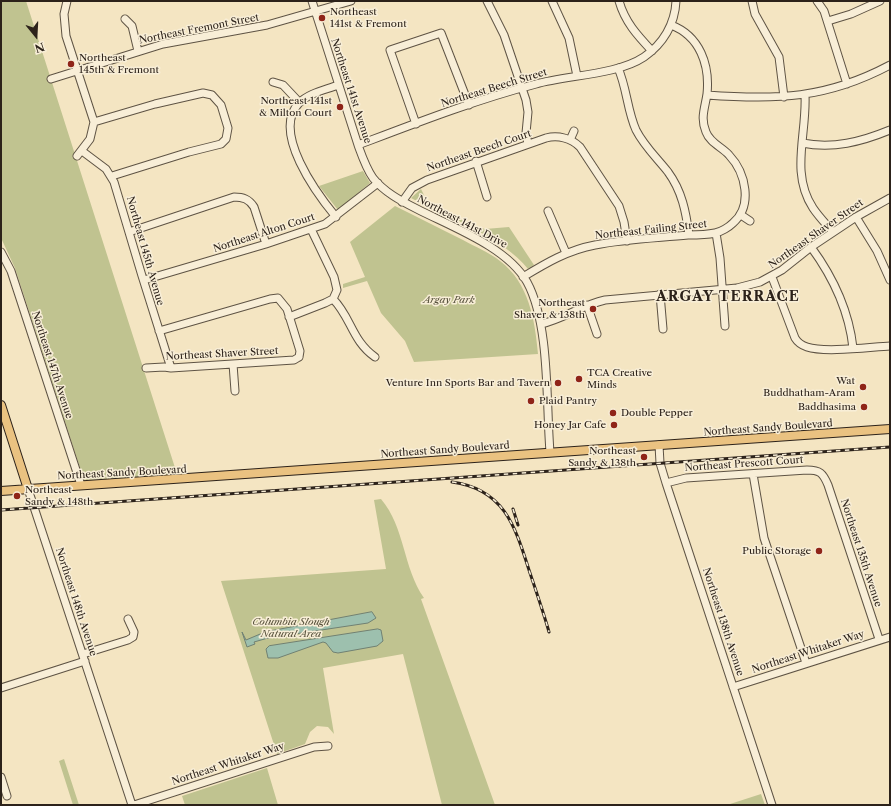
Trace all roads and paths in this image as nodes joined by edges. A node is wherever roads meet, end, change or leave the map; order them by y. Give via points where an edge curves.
1 (67, 1) edge
2 (312, 1) edge
3 (351, 1) edge
4 (487, 1) edge
5 (552, 1) edge
6 (619, 1) edge
7 (676, 1) edge
8 (752, 1) edge
9 (817, 1) edge
10 (880, 1) edge
11 (316, 13) junction
12 (125, 19) dead end
13 (828, 21) junction
14 (671, 25) junction
15 (138, 51) junction
16 (652, 51) junction
17 (890, 65) edge
18 (618, 68) junction
19 (77, 70) junction
20 (578, 76) junction
21 (51, 79) dead end
22 (273, 82) dead end
23 (847, 84) junction
24 (338, 85) junction
25 (522, 88) junction
26 (707, 95) junction
27 (805, 95) junction
28 (784, 97) junction
29 (299, 102) junction
30 (470, 106) junction
31 (94, 122) junction
32 (416, 124) junction
33 (890, 130) edge
34 (574, 131) dead end
35 (570, 140) junction
36 (802, 143) junction
37 (528, 144) junction
38 (358, 145) junction
39 (476, 162) junction
40 (112, 176) junction
41 (378, 183) junction
42 (487, 197) dead end
43 (890, 198) edge
44 (402, 202) junction
45 (548, 211) dead end
46 (741, 215) junction
47 (336, 217) junction
48 (856, 217) junction
49 (750, 221) dead end
50 (312, 229) junction
51 (129, 232) junction
52 (833, 232) junction
53 (716, 233) junction
54 (688, 235) junction
55 (627, 241) junction
56 (266, 244) junction
57 (811, 247) junction
58 (1, 252) edge
59 (566, 253) junction
60 (524, 277) junction
61 (772, 277) junction
62 (144, 280) junction
63 (890, 280) edge
64 (723, 289) junction
65 (660, 294) junction
66 (333, 299) junction
67 (587, 305) junction
68 (290, 317) junction
69 (541, 324) junction
70 (725, 326) dead end
71 (663, 329) dead end
72 (159, 331) junction
73 (597, 334) dead end
74 (890, 346) edge
75 (852, 348) junction
76 (375, 357) dead end
77 (233, 364) junction
78 (146, 368) dead end
79 (171, 368) junction
80 (235, 391) dead end
81 (1, 405) edge
82 (890, 430) edge
83 (659, 445) junction
84 (550, 452) junction
85 (753, 474) junction
86 (823, 474) joint
87 (666, 482) junction
88 (81, 485) junction
89 (28, 489) junction
90 (1, 491) edge
91 (128, 619) dead end
92 (890, 637) edge
93 (879, 639) junction
94 (84, 658) junction
95 (806, 663) junction
96 (733, 687) junction
97 (1, 688) edge
98 (328, 746) dead end
99 (1, 777) edge
100 (7, 796) dead end
101 (133, 805) edge
102 (772, 805) edge

1 - 19 street via 65,24
2 - 11 street, Northeast 141st Avenue
3 - 11 street, Northeast Fremont Street
4 - 25 street via 504,35
5 - 20 street via 569,38
6 - 16 street via 630,27
7 - 14 street
8 - 28 street via 755,14 779,57
9 - 13 street
10 - 13 street
11 - 15 street, Northeast Fremont Street
11 - 24 street, Northeast 141st Avenue
12 - 15 street via 132,26
13 - 23 street
14 - 16 street, Northeast Beech Street
14 - 26 street via 687,33 699,48 706,71
15 - 19 street, Northeast Fremont Street
16 - 18 street, Northeast Beech Street via 638,61
17 - 23 street
18 - 20 street, Northeast Beech Street
18 - 54 street via 625,84 631,116 637,130 668,173 682,199
19 - 21 street, Northeast Fremont Street
19 - 31 street
20 - 25 street, Northeast Beech Street
22 - 29 street via 283,85
23 - 27 street
24 - 29 street
24 - 38 street, Northeast 141st Avenue
25 - 30 street, Northeast Beech Street
25 - 37 street via 528,112
26 - 28 street
26 - 46 street via 702,114 703,124 706,134 729,155 743,180 746,196
27 - 28 street
27 - 36 street via 806,120
29 - 47 street via 291,117 290,139 318,195
30 - 32 street, Northeast Beech Street
30 - 32 street via 441,33 390,50
31 - 40 street, Northeast 145th Avenue via 90,139 79,154 102,165
31 - 40 street via 203,93 216,98 224,114 228,132 226,139 220,144
32 - 38 street, Northeast Beech Street
33 - 36 street via 842,144 826,146
34 - 35 street
35 - 37 street, Northeast Beech Court via 552,137
35 - 55 street via 580,147 619,206
36 - 52 street via 800,166 805,192 813,208
37 - 39 street, Northeast Beech Court
38 - 41 street, Northeast 141st Avenue via 368,169
39 - 42 street
39 - 44 street, Northeast Beech Court via 417,184
40 - 51 street, Northeast 145th Avenue
41 - 44 street, Northeast 141st Drive
41 - 47 street, Northeast Alton Court
43 - 48 street, Northeast Shaver Street
44 - 60 street, Northeast 141st Drive via 496,250
45 - 59 street
46 - 49 street
46 - 53 street via 732,224
47 - 50 street, Northeast Alton Court
48 - 52 street, Northeast Shaver Street
48 - 63 street via 877,251
50 - 56 street, Northeast Alton Court
50 - 66 street via 337,284
51 - 56 street via 234,196 247,197 254,207
51 - 62 street, Northeast 145th Avenue
52 - 57 street, Northeast Shaver Street
53 - 54 street, Northeast Failing Street
53 - 64 street
54 - 55 street, Northeast Failing Street
55 - 59 street, Northeast Failing Street via 594,245
56 - 62 street, Northeast Alton Court
57 - 61 street, Northeast Shaver Street
57 - 75 street via 837,289 850,326
58 - 88 street, Northeast 147th Avenue via 11,271
59 - 60 street, Northeast Failing Street
60 - 69 street, Northeast 141st Drive via 535,300
61 - 64 street, Northeast Shaver Street via 750,286
61 - 75 street via 795,338 802,345 815,348
62 - 72 street, Northeast 145th Avenue
64 - 65 street, Northeast Shaver Street
64 - 70 street
65 - 67 street, Northeast Shaver Street via 617,298
65 - 71 street
66 - 68 street
66 - 76 street via 359,342
67 - 69 street, Northeast Shaver Street via 561,318
67 - 73 street
68 - 72 street via 278,298
68 - 77 street, Northeast Shaver Street via 302,359
69 - 84 street, Northeast 141st Drive
72 - 79 street, Northeast 145th Avenue
74 - 75 street
77 - 79 street, Northeast Shaver Street
77 - 80 street
78 - 79 street, Northeast Shaver Street
81 - 89 main road, Northeast 148th Avenue
82 - 83 main road, Northeast Sandy Boulevard
83 - 84 main road, Northeast Sandy Boulevard
83 - 87 street, Northeast 138th Avenue via 660,463
84 - 88 main road, Northeast Sandy Boulevard
85 - 86 street, Northeast Prescott Court via 819,470
85 - 87 street, Northeast Prescott Court via 686,478
85 - 95 street via 764,538
86 - 93 street, Northeast 135th Avenue
87 - 96 street, Northeast 138th Avenue
88 - 89 main road, Northeast Sandy Boulevard
89 - 90 main road, Northeast Sandy Boulevard
89 - 94 street, Northeast 148th Avenue
91 - 94 street via 134,632 133,637
92 - 93 street, Northeast Whitaker Way
93 - 95 street, Northeast Whitaker Way
94 - 97 street
94 - 101 street, Northeast 148th Avenue
95 - 96 street, Northeast Whitaker Way
96 - 102 street, Northeast 138th Avenue
98 - 101 street, Northeast Whitaker Way via 314,747
99 - 100 street

